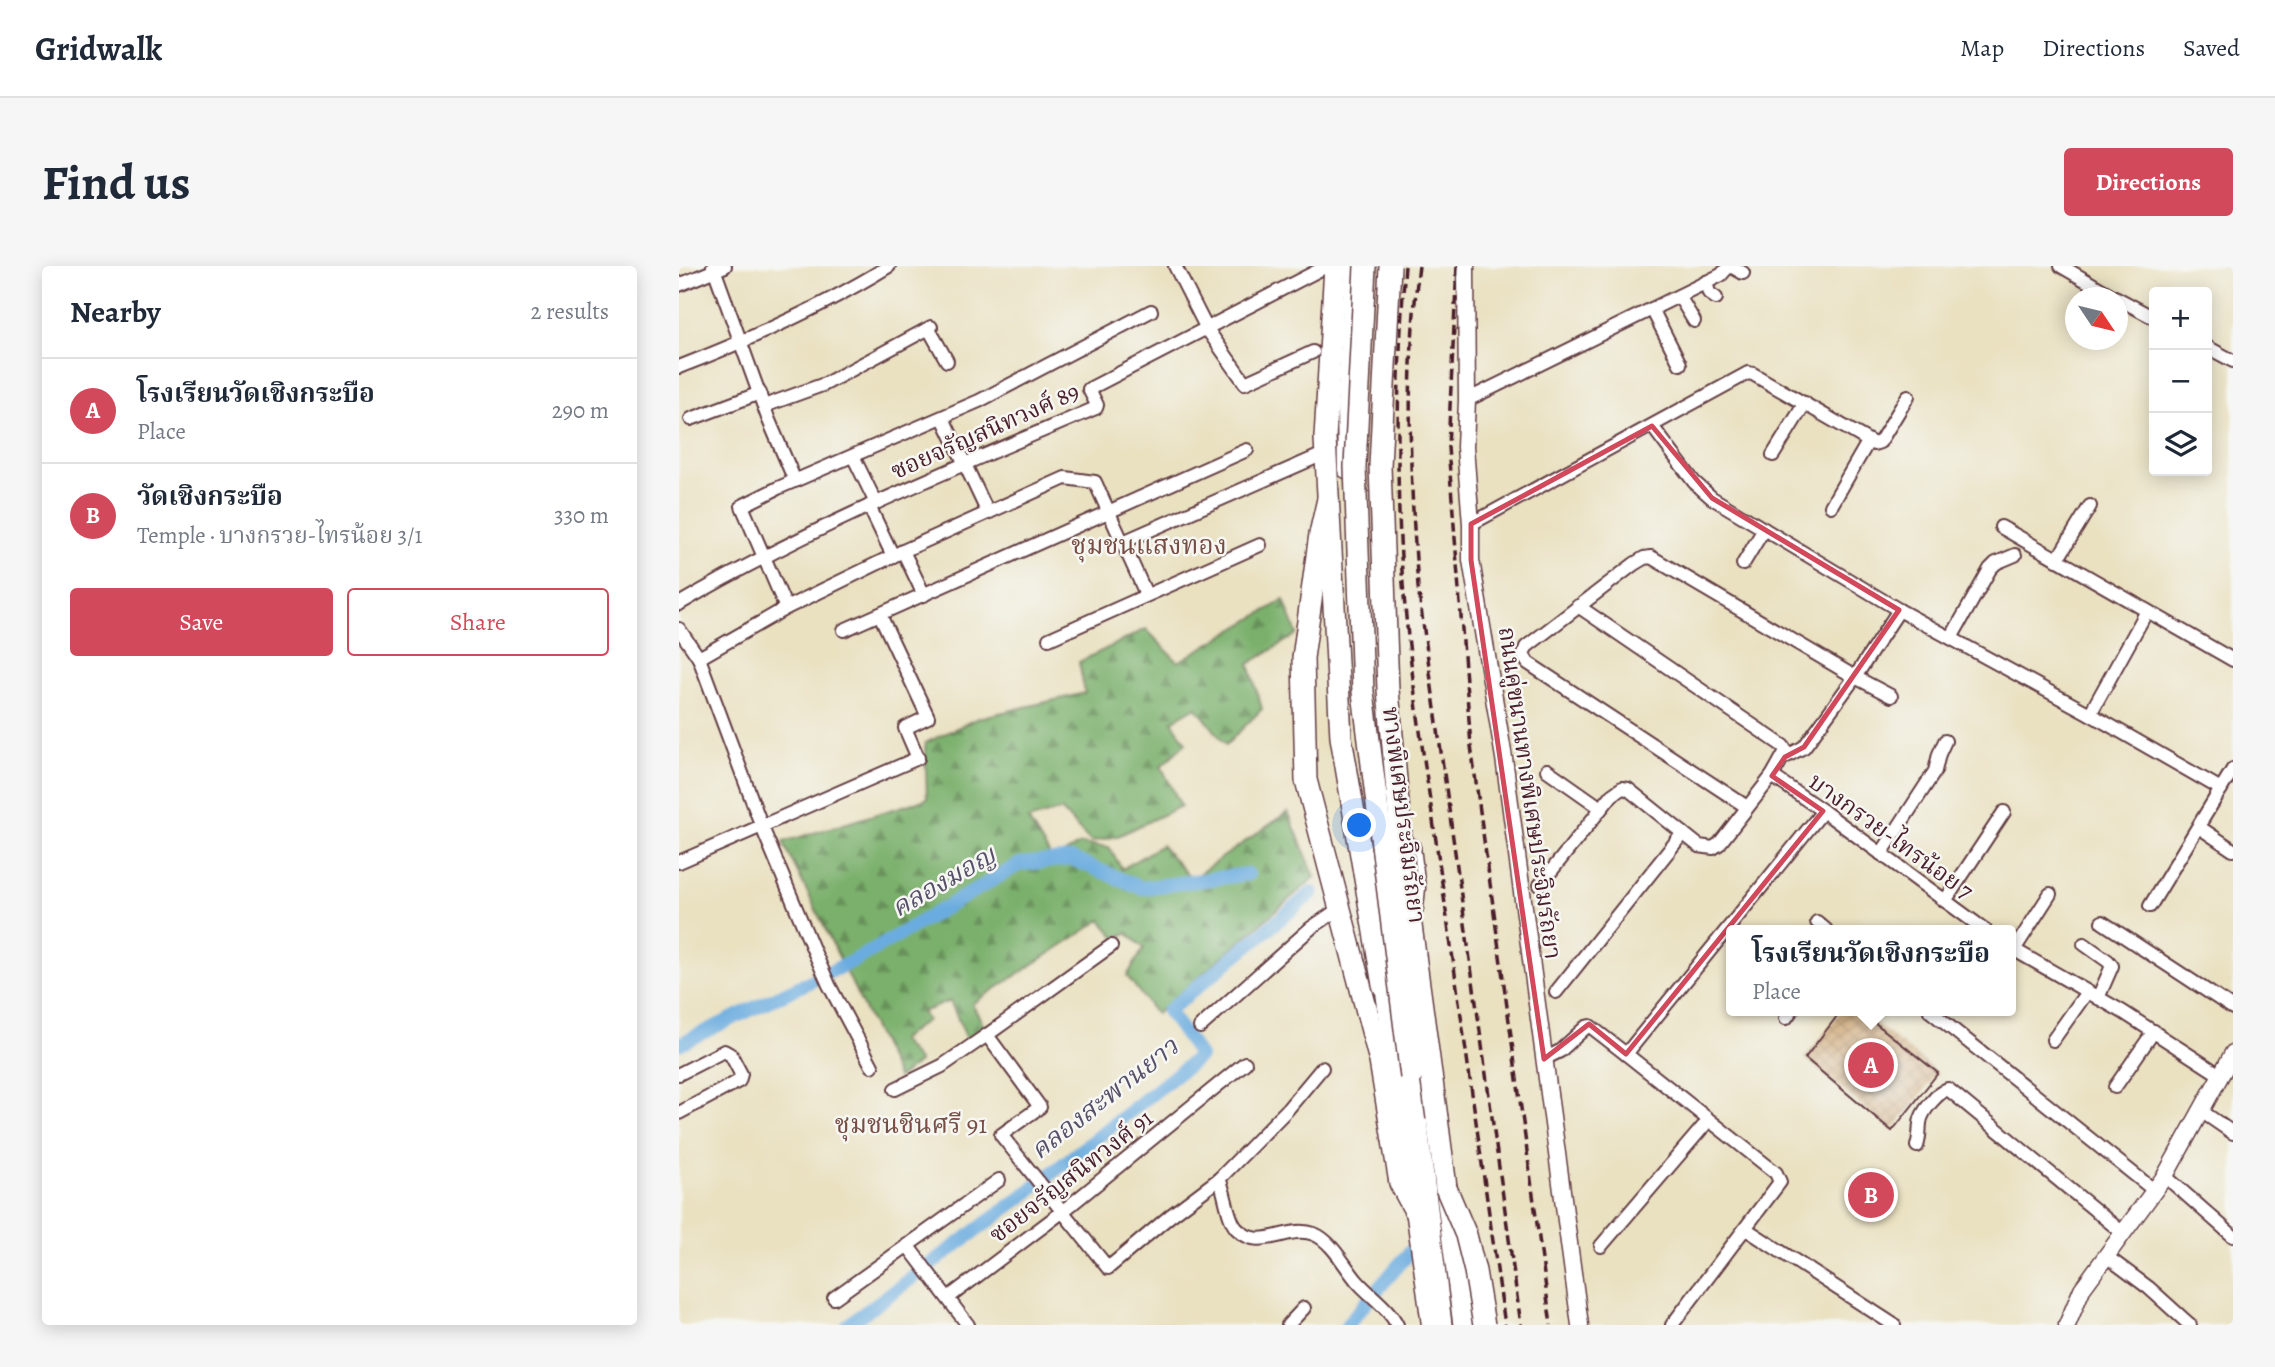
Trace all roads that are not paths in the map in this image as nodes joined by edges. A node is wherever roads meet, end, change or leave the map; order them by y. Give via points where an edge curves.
1 (889, 266) edge
2 (1175, 266) edge
3 (1353, 266) edge
4 (1365, 266) edge
5 (1390, 266) edge
6 (1466, 266) edge
7 (2061, 266) edge
8 (718, 267) edge
9 (1330, 267) edge
10 (1734, 268) edge
11 (1706, 282) junction
12 (679, 285) edge
13 (2098, 287) edge
14 (1679, 296) junction
15 (1716, 298) dead end
16 (2128, 304) edge
17 (1653, 309) junction
18 (1151, 311) dead end
19 (2149, 315) edge
20 (1694, 321) dead end
21 (1207, 329) junction
22 (741, 343) junction
23 (2212, 349) edge
24 (1313, 352) dead end
25 (2233, 360) edge
26 (947, 361) dead end
27 (1680, 364) dead end
28 (679, 367) edge
29 (760, 393) junction
30 (1908, 396) dead end
31 (1468, 400) junction
32 (1805, 403) junction
33 (764, 406) junction
34 (943, 418) junction
35 (691, 419) dead end
36 (1652, 426) junction
37 (1868, 442) junction
38 (1247, 450) dead end
39 (1773, 455) dead end
40 (853, 456) junction
41 (1319, 456) dead end
42 (965, 464) junction
43 (795, 481) junction
44 (1328, 499) junction
45 (873, 505) junction
46 (1831, 506) dead end
47 (2090, 506) dead end
48 (1109, 511) junction
49 (988, 513) junction
50 (1471, 524) junction
51 (2001, 527) dead end
52 (1764, 529) junction
53 (1123, 542) junction
54 (1260, 545) dead end
55 (898, 553) junction
56 (2015, 555) dead end
57 (763, 556) junction
58 (2057, 560) junction
59 (1743, 564) dead end
60 (1146, 594) junction
61 (924, 595) junction
62 (681, 599) edge
63 (1578, 606) junction
64 (786, 608) junction
65 (1899, 610) junction
66 (2147, 611) junction
67 (880, 615) junction
68 (679, 629) edge
69 (844, 630) dead end
70 (1951, 638) junction
71 (1048, 639) dead end
72 (699, 658) junction
73 (2233, 660) edge
74 (1855, 677) junction
75 (1891, 696) dead end
76 (2090, 714) junction
77 (1945, 741) dead end
78 (1785, 757) junction
79 (2233, 769) edge
80 (1548, 770) dead end
81 (1772, 776) junction
82 (2221, 789) junction
83 (1747, 807) junction
84 (1601, 808) junction
85 (1823, 811) junction
86 (2004, 812) dead end
87 (762, 827) junction
88 (2199, 827) junction
89 (1683, 833) junction
90 (2233, 850) edge
91 (1881, 854) junction
92 (679, 862) edge
93 (1540, 885) dead end
94 (2050, 894) dead end
95 (1945, 901) junction
96 (2150, 906) dead end
97 (1339, 909) junction
98 (2102, 922) dead end
99 (1731, 925) edge
100 (1978, 925) edge
101 (1726, 931) edge
102 (2084, 944) dead end
103 (2016, 945) edge
104 (1111, 946) dead end
105 (2016, 951) edge
106 (1399, 968) junction
107 (1383, 985) junction
108 (1556, 992) dead end
109 (2092, 995) junction
110 (2233, 1008) edge
111 (1936, 1016) edge
112 (1200, 1027) dead end
113 (2154, 1031) junction
114 (987, 1035) junction
115 (2053, 1040) dead end
116 (2233, 1053) edge
117 (1626, 1055) junction
118 (1544, 1059) junction
119 (1245, 1063) dead end
120 (872, 1066) dead end
121 (1322, 1068) dead end
122 (679, 1074) edge
123 (2220, 1075) junction
124 (2115, 1087) dead end
125 (895, 1089) dead end
126 (2201, 1111) junction
127 (679, 1113) edge
128 (1708, 1121) junction
129 (2233, 1133) edge
130 (1917, 1146) dead end
131 (2165, 1176) junction
132 (1219, 1179) junction
133 (999, 1180) dead end
134 (1446, 1188) junction
135 (2155, 1191) junction
136 (1059, 1208) junction
137 (1415, 1218) junction
138 (1747, 1229) junction
139 (2123, 1233) junction
140 (2233, 1236) edge
141 (907, 1245) junction
142 (1601, 1246) dead end
143 (2106, 1256) junction
144 (945, 1294) junction
145 (834, 1298) dead end
146 (1304, 1308) dead end
147 (968, 1325) edge
148 (1288, 1325) edge
149 (1398, 1325) edge
150 (1430, 1325) edge
151 (1441, 1325) edge
152 (1464, 1325) edge
153 (1475, 1325) edge
154 (1484, 1325) edge
155 (1580, 1325) edge
156 (1672, 1325) edge
157 (1894, 1325) edge
158 (2067, 1325) edge
159 (2190, 1325) edge

1 - 22 street
2 - 21 street
3 - 106 main road via 1345,450 1356,621 1360,641 1386,673 1395,693 1417,888 1411,950
4 - 151 highway, ทางพิเศษประจิมรัถยา, bridge via 1356,466 1363,692
5 - 134 highway, ทางพิเศษประจิมรัถยา, bridge via 1380,466 1388,690 1405,881
6 - 31 main road, ถนนคู่ขนานทางพิเศษประจิมรัถยา
7 - 13 street
8 - 12 street
8 - 22 street
9 - 21 street, ซอยจรัญสนิทวงศ์ 89
9 - 44 highway via 1325,438
10 - 11 street
11 - 14 street
11 - 15 street
14 - 17 street
14 - 20 street
16 - 19 street
17 - 27 street
17 - 31 street
18 - 34 street
21 - 24 street via 1245,383
21 - 42 street, ซอยจรัญสนิทวงศ์ 89 via 1089,389 1096,408
22 - 28 street
22 - 29 street
23 - 25 street
26 - 33 street via 930,328 825,383
29 - 33 street
29 - 35 street
30 - 37 street via 1881,442
31 - 50 main road, ถนนคู่ขนานทางพิเศษประจิมรัถยา via 1465,447
32 - 36 street via 1748,373
32 - 37 street
32 - 39 street
33 - 43 street
34 - 40 street
34 - 42 street
36 - 50 street
36 - 52 street via 1703,491
37 - 46 street
38 - 48 street
40 - 43 street
40 - 45 street
41 - 53 street
42 - 45 street, ซอยจรัญสนิทวงศ์ 89
42 - 49 street
43 - 57 street via 742,506
44 - 97 highway via 1303,658 1306,780
44 - 107 highway via 1341,737
45 - 55 street
45 - 57 street, ซอยจรัญสนิทวงศ์ 89
47 - 58 street
48 - 49 street via 1095,482 1065,478
48 - 53 street
48 - 61 street
49 - 55 street
50 - 118 main road, ถนนคู่ขนานทางพิเศษประจิมรัถยา via 1471,560 1502,746
51 - 58 street
52 - 59 street
52 - 65 street
53 - 60 street
54 - 60 street
55 - 61 street
55 - 64 street
56 - 70 street via 1990,569
57 - 62 street, ซอยจรัญสนิทวงศ์ 89
57 - 64 street
58 - 66 street
60 - 71 street
61 - 67 street
63 - 74 street via 1651,557
63 - 78 street via 1783,746
63 - 83 street via 1526,647 1523,656 1528,663
64 - 72 street
65 - 70 street
65 - 74 street
66 - 73 street
66 - 76 street
67 - 69 street
67 - 87 street via 928,717 905,728 918,758
68 - 72 street
70 - 76 street
72 - 87 street
74 - 75 street
74 - 78 street via 1804,747
76 - 82 street
77 - 91 street via 1931,777
78 - 81 street
79 - 82 street
80 - 84 street
81 - 83 street
81 - 85 street, บางกรวย-ไทรน้อย 7
82 - 88 street
83 - 89 street via 1713,848 1699,846
84 - 89 street via 1617,790 1628,789
84 - 93 street
85 - 91 street, บางกรวย-ไทรน้อย 7
85 - 99 street
86 - 95 street
87 - 92 street
87 - 120 street via 829,985
88 - 90 street
88 - 96 street
89 - 108 street
91 - 95 street, บางกรวย-ไทรน้อย 7
94 - 103 street
95 - 100 street, บางกรวย-ไทรน้อย 7
97 - 112 street via 1311,928
97 - 137 highway via 1380,1061 1400,1183
98 - 110 street
101 - 117 street
102 - 109 street via 2112,967
104 - 114 street
105 - 109 street
106 - 107 main road
106 - 153 main road via 1416,966 1428,976
107 - 137 main road
109 - 113 street
109 - 115 street
111 - 135 street
113 - 123 street
113 - 124 street
114 - 125 street via 942,1066
114 - 136 street via 1040,1107 1001,1135
116 - 123 main road
117 - 118 street via 1590,1026
117 - 128 street
118 - 155 main road, ถนนคู่ขนานทางพิเศษประจิมรัถยา
119 - 136 street, ซอยจรัญสนิทวงศ์ 91
121 - 132 street
122 - 127 street via 724,1051 741,1074 739,1082
123 - 126 main road
126 - 129 street
126 - 131 main road
128 - 138 street via 1779,1177 1777,1189
128 - 142 street
130 - 139 street via 1920,1121 1948,1089
131 - 135 main road
131 - 140 street
132 - 136 street via 1108,1268
132 - 149 street via 1231,1221 1246,1236 1263,1240 1312,1233 1322,1238
133 - 141 street
134 - 152 highway, ทางพิเศษประจิมรัถยา, bridge
134 - 154 highway, bridge via 1466,1235
135 - 139 main road
136 - 144 street, ซอยจรัญสนิทวงศ์ 91
137 - 150 main road
138 - 156 street
138 - 157 street
139 - 143 main road
141 - 144 street
141 - 145 street
143 - 158 main road via 2082,1289
143 - 159 street
144 - 147 street
146 - 148 street

